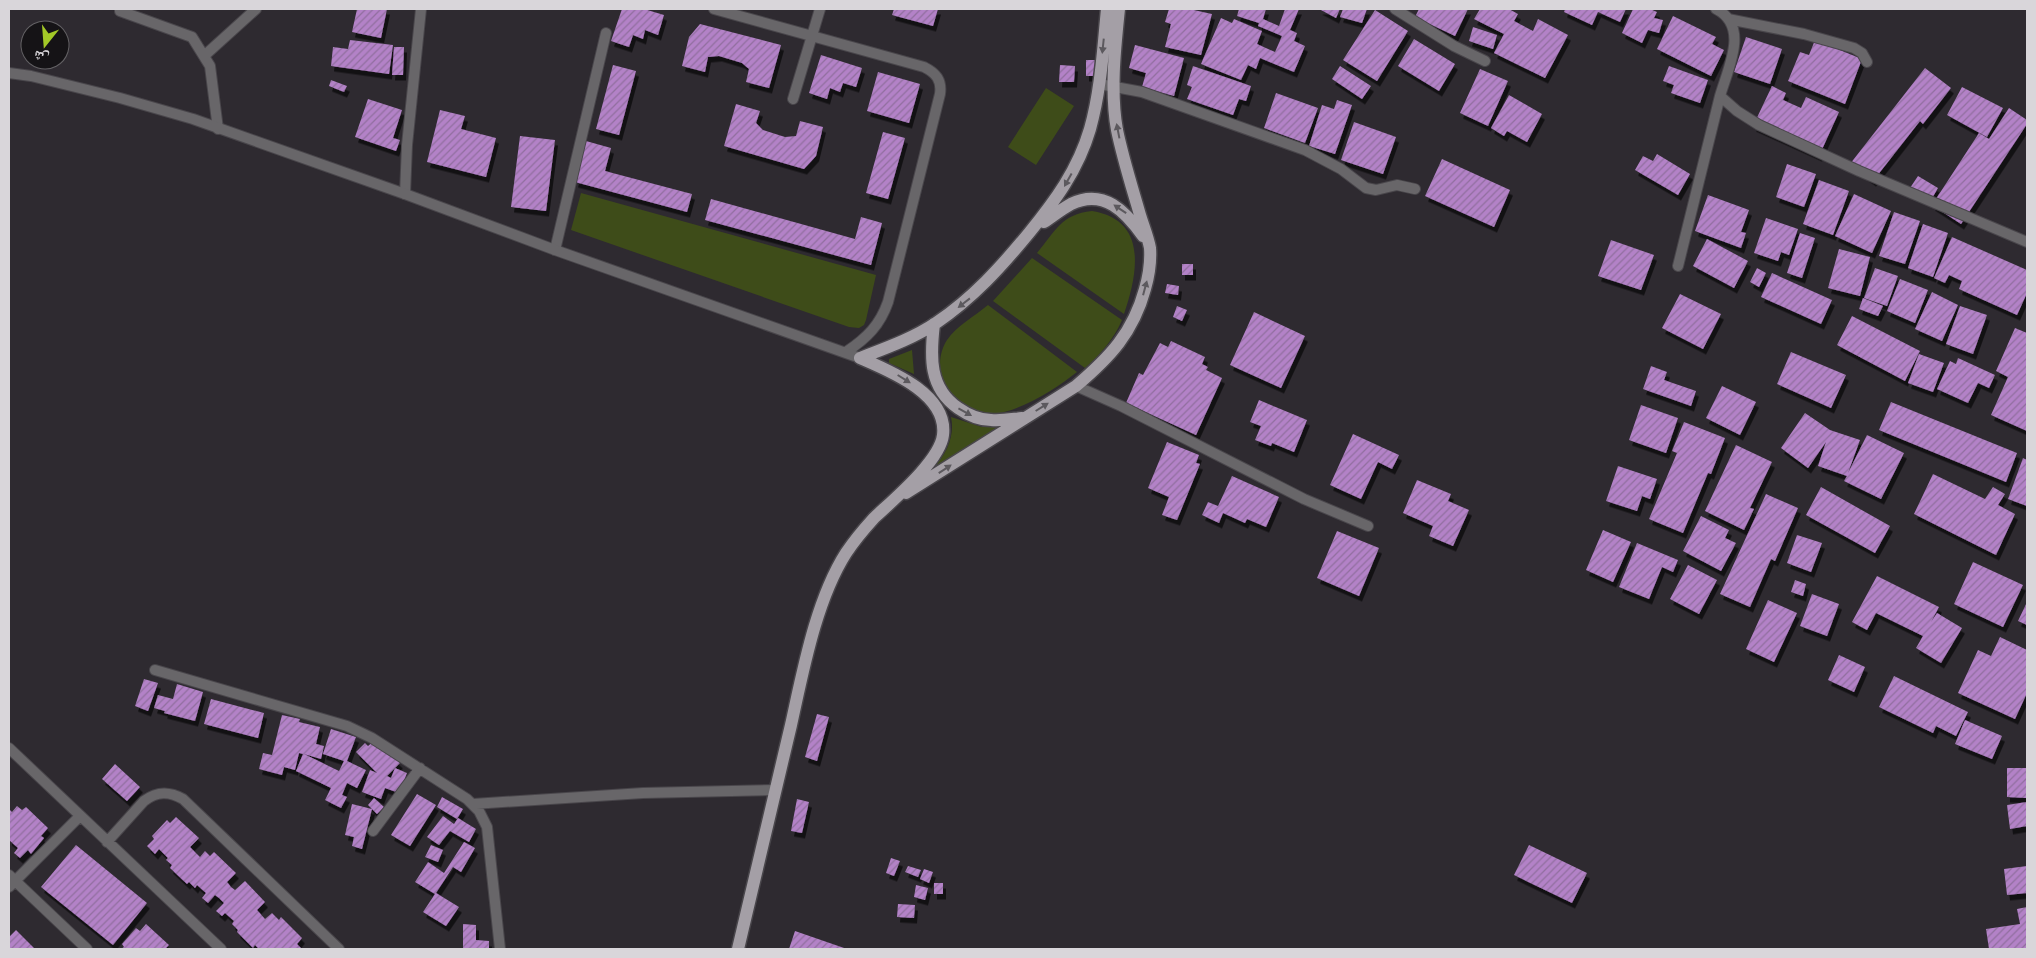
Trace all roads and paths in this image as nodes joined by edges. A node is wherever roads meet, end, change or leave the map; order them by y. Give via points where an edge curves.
1 (120, 9) edge
2 (256, 9) edge
3 (421, 9) edge
4 (714, 9) edge
5 (820, 9) edge
6 (1107, 9) edge
7 (1119, 9) edge
8 (1395, 9) edge
9 (1716, 9) edge
10 (1728, 19) junction
11 (606, 33) dead end
12 (812, 37) junction
13 (204, 56) junction
14 (1485, 61) dead end
15 (1867, 62) dead end
16 (9, 73) edge
17 (1099, 84) junction
18 (1114, 86) junction
19 (1720, 96) junction
20 (793, 99) dead end
21 (218, 129) junction
22 (1415, 190) dead end
23 (406, 194) junction
24 (1032, 230) junction
25 (2027, 242) edge
26 (1150, 247) junction
27 (555, 250) junction
28 (1678, 266) dead end
29 (934, 324) junction
30 (846, 352) junction
31 (860, 358) junction
32 (1076, 386) junction
33 (938, 388) junction
34 (928, 397) junction
35 (1023, 418) junction
36 (890, 504) junction
37 (1368, 526) dead end
38 (155, 670) dead end
39 (9, 748) edge
40 (420, 768) junction
41 (776, 790) junction
42 (473, 804) junction
43 (80, 816) junction
44 (373, 831) dead end
45 (107, 842) junction
46 (11, 881) edge
47 (87, 949) edge
48 (221, 949) edge
49 (339, 949) edge
50 (500, 949) edge
51 (738, 949) edge

1 - 13 street via 192,37
2 - 13 street
3 - 23 street via 407,145
4 - 12 street
5 - 12 street
6 -> 17 main road
7 - 18 main road
8 - 14 street via 1454,46
9 - 10 street
10 - 15 street via 1854,48
10 - 19 street via 1734,29 1735,42
11 - 27 street
12 - 20 street
12 - 30 street via 924,67 939,78 941,86 888,302 870,334
13 - 21 street via 210,66
16 - 21 street via 120,98
17 - 18 street
17 -> 24 main road via 1090,130 1079,159 1061,193
18 - 22 street via 1142,92 1306,150 1366,188 1376,190 1397,185
26 -> 18 main road via 1117,130
19 - 25 street via 1760,125
19 - 28 street
21 - 23 street
23 - 27 street
26 -> 24 main road via 1128,215 1101,200 1079,201
24 -> 29 main road via 972,296
32 -> 26 main road via 1117,348 1132,326 1150,272
27 - 30 street
29 - 31 main road
29 - 33 main road via 931,350
30 - 31 street
31 -> 34 main road via 894,373
35 -> 32 main road
32 - 37 street via 1304,499
33 - 34 main road
33 -> 35 main road via 970,416 991,420
34 - 36 main road via 943,422 939,448 933,459
36 -> 35 main road
36 - 41 main road via 858,536 834,573 811,638
38 - 40 street via 347,726
39 - 43 street
40 - 42 street
40 - 44 street
41 - 42 street via 643,792
41 - 51 main road
42 - 50 street via 487,827
43 - 45 street
43 - 46 street
45 - 48 street
45 - 49 street via 151,796 159,793 175,795 183,799
46 - 47 street

